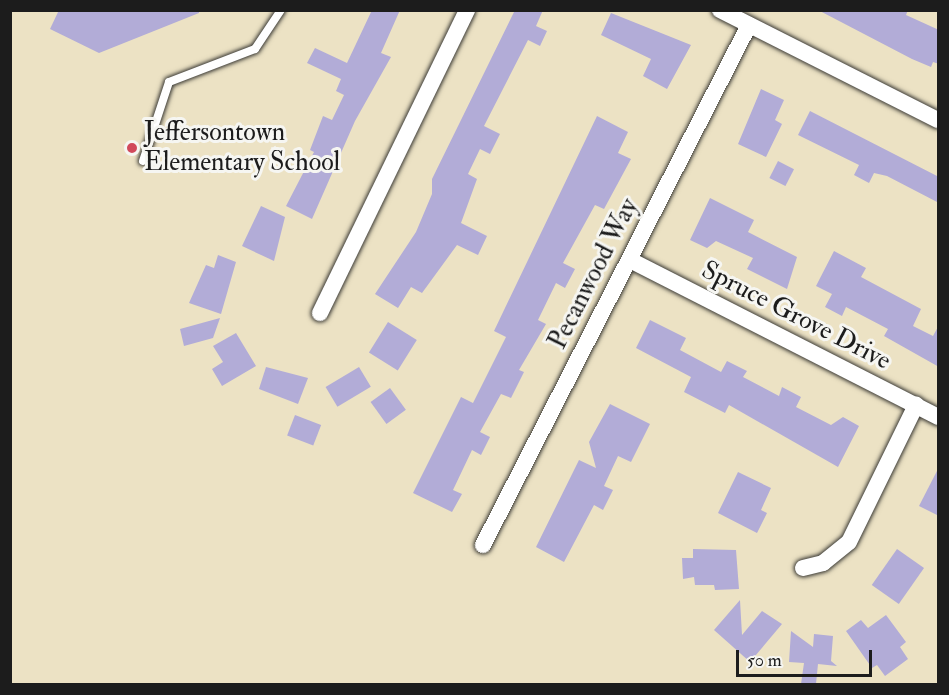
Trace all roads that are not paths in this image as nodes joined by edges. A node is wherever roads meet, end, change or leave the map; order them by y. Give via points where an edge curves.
1 (281, 10) edge
2 (467, 10) edge
3 (720, 10) edge
4 (749, 25) junction
5 (939, 120) edge
6 (143, 161) dead end
7 (630, 260) junction
8 (320, 313) dead end
9 (916, 405) junction
10 (939, 417) edge
11 (483, 545) dead end
12 (803, 568) dead end

1 - 6 lane via 255,49 169,82
2 - 8 street
3 - 4 street
4 - 5 street
4 - 7 street, Pecanwood Way
7 - 9 street, Spruce Grove Drive
7 - 11 street, Pecanwood Way
9 - 10 street, Spruce Grove Drive
9 - 12 street via 849,542 823,563

